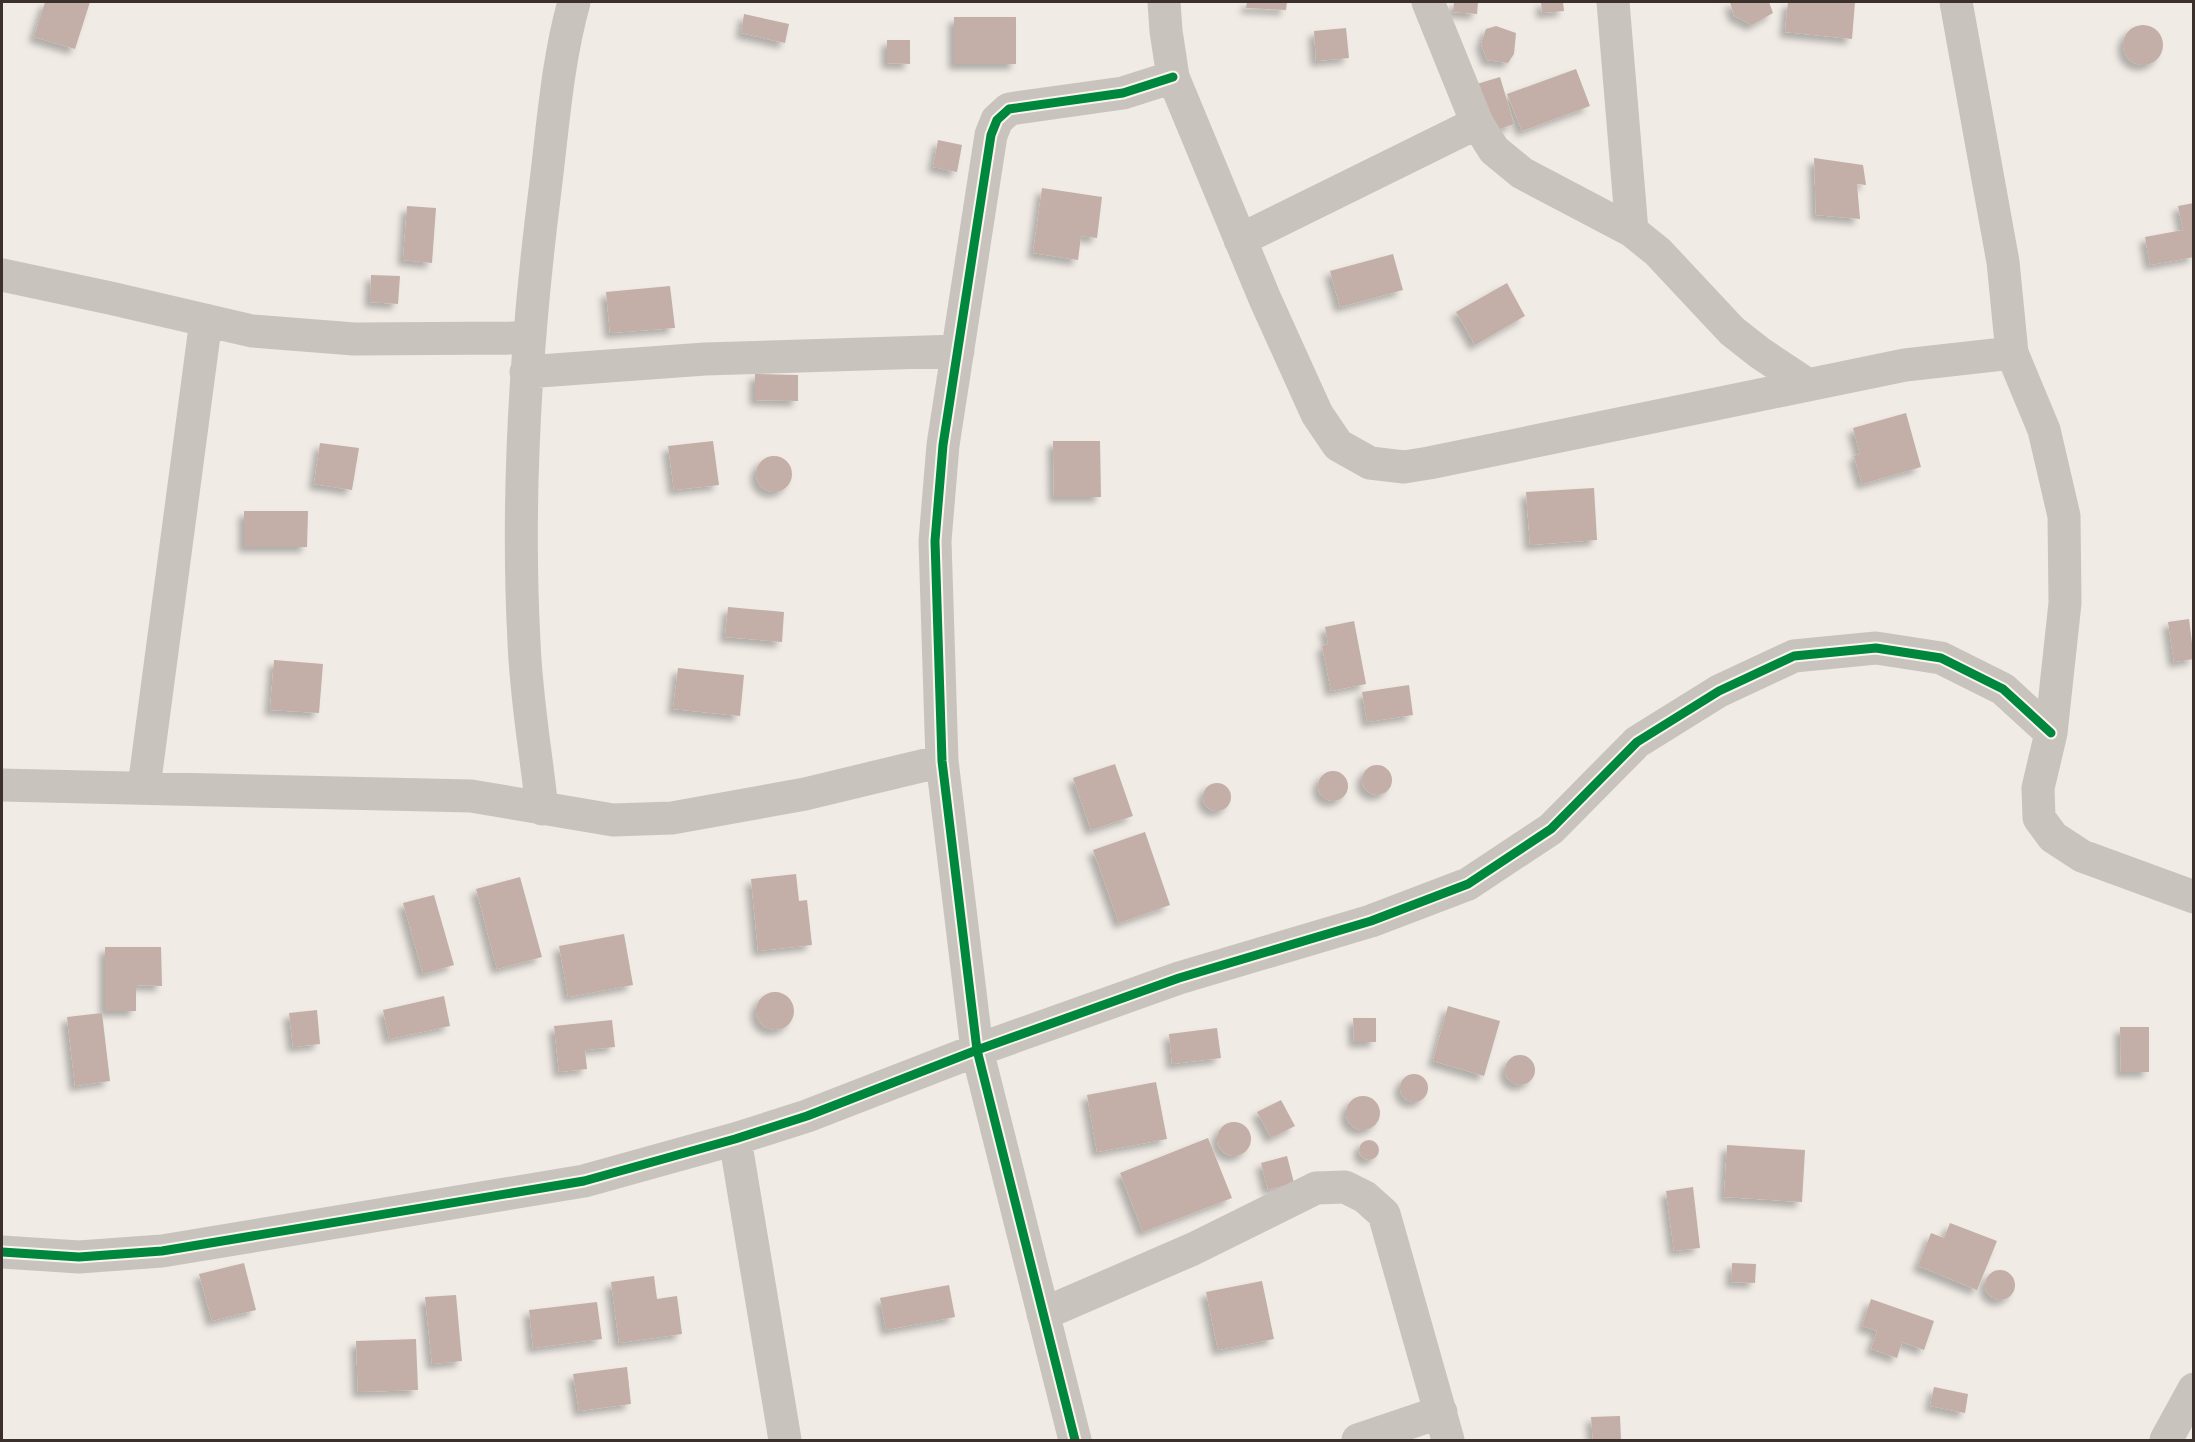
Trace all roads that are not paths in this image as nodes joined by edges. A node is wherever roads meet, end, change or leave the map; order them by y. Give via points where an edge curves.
1 (574, 2) edge
2 (1164, 2) edge
3 (1428, 2) edge
4 (1613, 2) edge
5 (1956, 2) edge
6 (1173, 76) junction
7 (1477, 123) junction
8 (1632, 231) junction
9 (1240, 240) junction
10 (2, 275) edge
11 (206, 320) junction
12 (528, 338) junction
13 (958, 351) junction
14 (2012, 353) junction
15 (526, 372) junction
16 (1808, 385) junction
17 (2051, 733) junction
18 (942, 761) junction
19 (2, 785) edge
20 (144, 787) junction
21 (542, 808) junction
22 (2193, 897) edge
23 (977, 1050) junction
24 (735, 1139) junction
25 (2, 1252) edge
26 (1044, 1314) junction
27 (2193, 1389) edge
28 (1444, 1426) edge
29 (785, 1440) edge
30 (1075, 1440) edge
31 (1358, 1440) edge
32 (2166, 1440) edge

1 - 12 street via 556,94
2 - 6 street
3 - 7 street
4 - 8 street
5 - 14 street via 2003,262
6 - 9 street
6 - 13 street via 1123,93 1009,109 997,120 991,135
7 - 8 street via 1494,150 1522,173
7 - 9 street
8 - 16 street via 1658,252 1732,330
9 - 16 street via 1317,414 1338,445 1370,463 1430,463
10 - 11 street
11 - 12 street via 252,331 354,339
11 - 20 street
12 - 15 street
13 - 15 street via 705,359
13 - 18 street via 943,445 935,541
14 - 16 street via 1905,365
14 - 17 street via 2044,430 2064,516 2065,603
15 - 21 street via 520,484 524,643
17 - 22 street via 2038,788 2039,818 2053,837 2082,856
17 - 23 street via 2003,689 1941,658 1876,648 1794,656 1719,692 1637,742 1551,829 1468,884 1371,921 1179,978
18 - 21 street via 805,794 672,818 613,820
18 - 23 street
19 - 20 street
20 - 21 street via 471,796
23 - 24 street via 807,1116
23 - 26 street
24 - 25 street via 584,1181 162,1251 79,1257
24 - 29 street
26 - 28 street via 1192,1249 1316,1188 1345,1187 1365,1197 1384,1214
26 - 30 street
27 - 32 street
28 - 31 street

